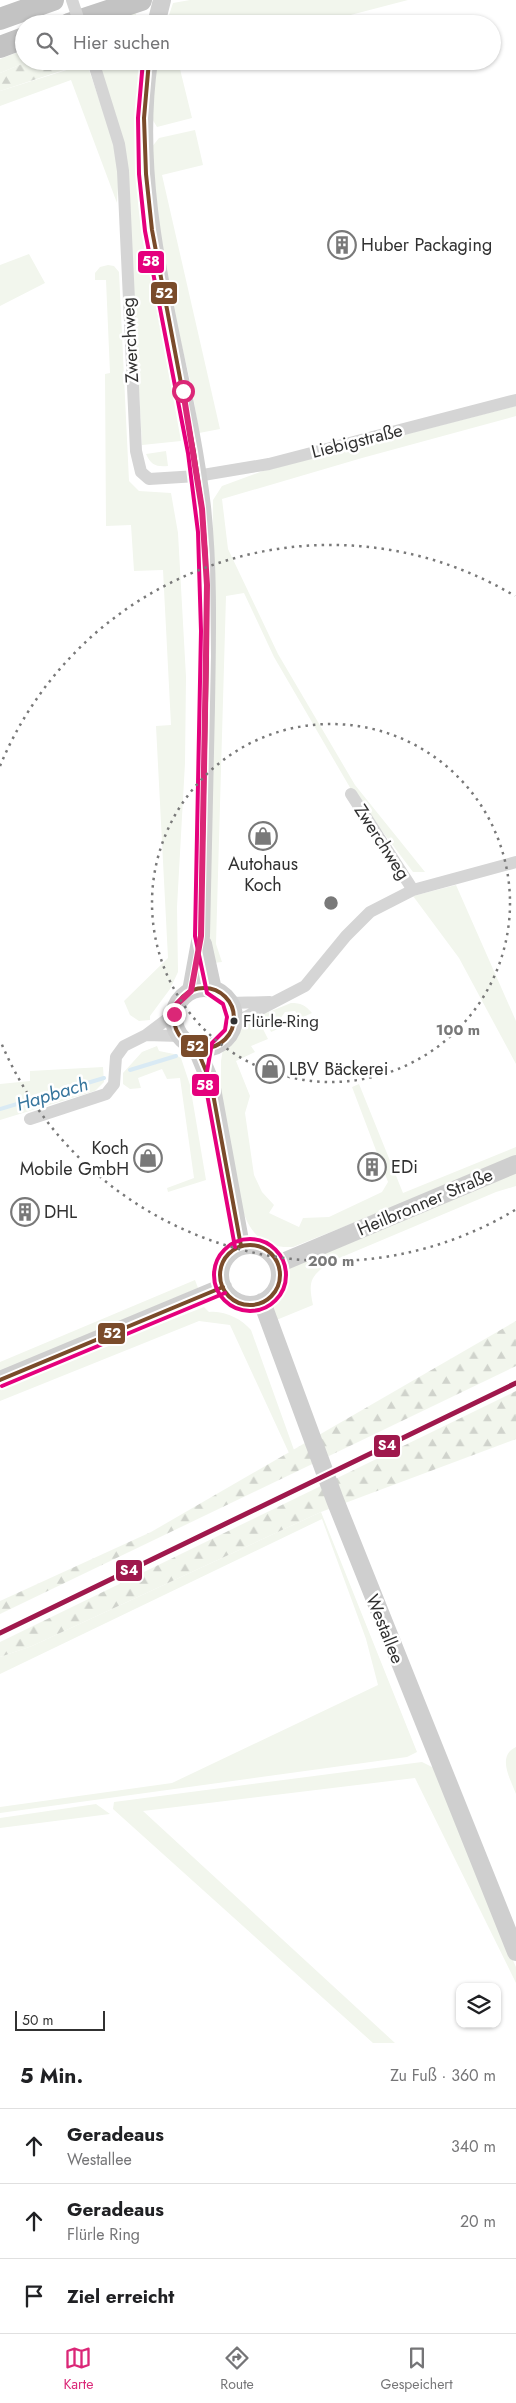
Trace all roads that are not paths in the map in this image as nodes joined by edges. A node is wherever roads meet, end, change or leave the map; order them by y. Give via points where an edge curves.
1 (53, 0) edge
2 (72, 0) edge
3 (141, 0) edge
4 (162, 0) edge
5 (77, 15) edge
6 (96, 15) edge
7 (158, 15) edge
8 (0, 19) edge
9 (15, 41) edge
10 (0, 47) edge
11 (96, 70) edge
12 (148, 70) edge
13 (516, 400) edge
14 (198, 476) junction
15 (350, 794) dead end
16 (516, 862) edge
17 (413, 890) junction
18 (201, 936) junction
19 (213, 990) junction
20 (191, 991) junction
21 (273, 1002) junction
22 (230, 1003) junction
23 (174, 1014) junction
24 (234, 1023) junction
25 (146, 1035) junction
26 (180, 1036) junction
27 (218, 1045) junction
28 (196, 1047) junction
29 (211, 1084) junction
30 (30, 1119) dead end
31 (516, 1164) edge
32 (241, 1246) junction
33 (278, 1264) junction
34 (222, 1287) junction
35 (262, 1302) junction
36 (0, 1380) edge
37 (516, 1952) edge

1 - 8 highway
2 - 5 street, bridge
3 - 6 highway
4 - 7 main road
9 - 10 highway
11 - 14 street, Zwerchweg via 119,144 123,171 136,451 141,472 149,480
12 - 14 main road via 147,196 155,257
13 - 14 street, Liebigstraße via 269,464
14 - 18 main road via 207,585
15 - 17 street, Zwerchweg
16 - 17 street
17 - 21 street via 370,912 305,986
18 - 19 main road
18 - 20 main road
19 - 20 main road via 201,988
19 - 22 main road via 225,996
20 - 23 main road via 177,1004
21 - 22 street
21 - 24 street
22 - 24 main road
23 - 25 street
23 - 26 main road
24 - 27 main road via 228,1036
25 - 26 street
25 - 30 street via 124,1046 116,1057 114,1084 106,1094
26 - 28 main road
27 - 28 main road
27 - 29 main road
28 - 29 main road
29 - 32 main road
31 - 33 main road, Heilbronner Straße
32 - 33 main road via 263,1248
32 - 34 main road via 230,1252 223,1262
33 - 35 main road via 278,1287
34 - 35 main road via 239,1303 251,1305
34 - 36 main road
35 - 37 main road, Westallee via 335,1500

